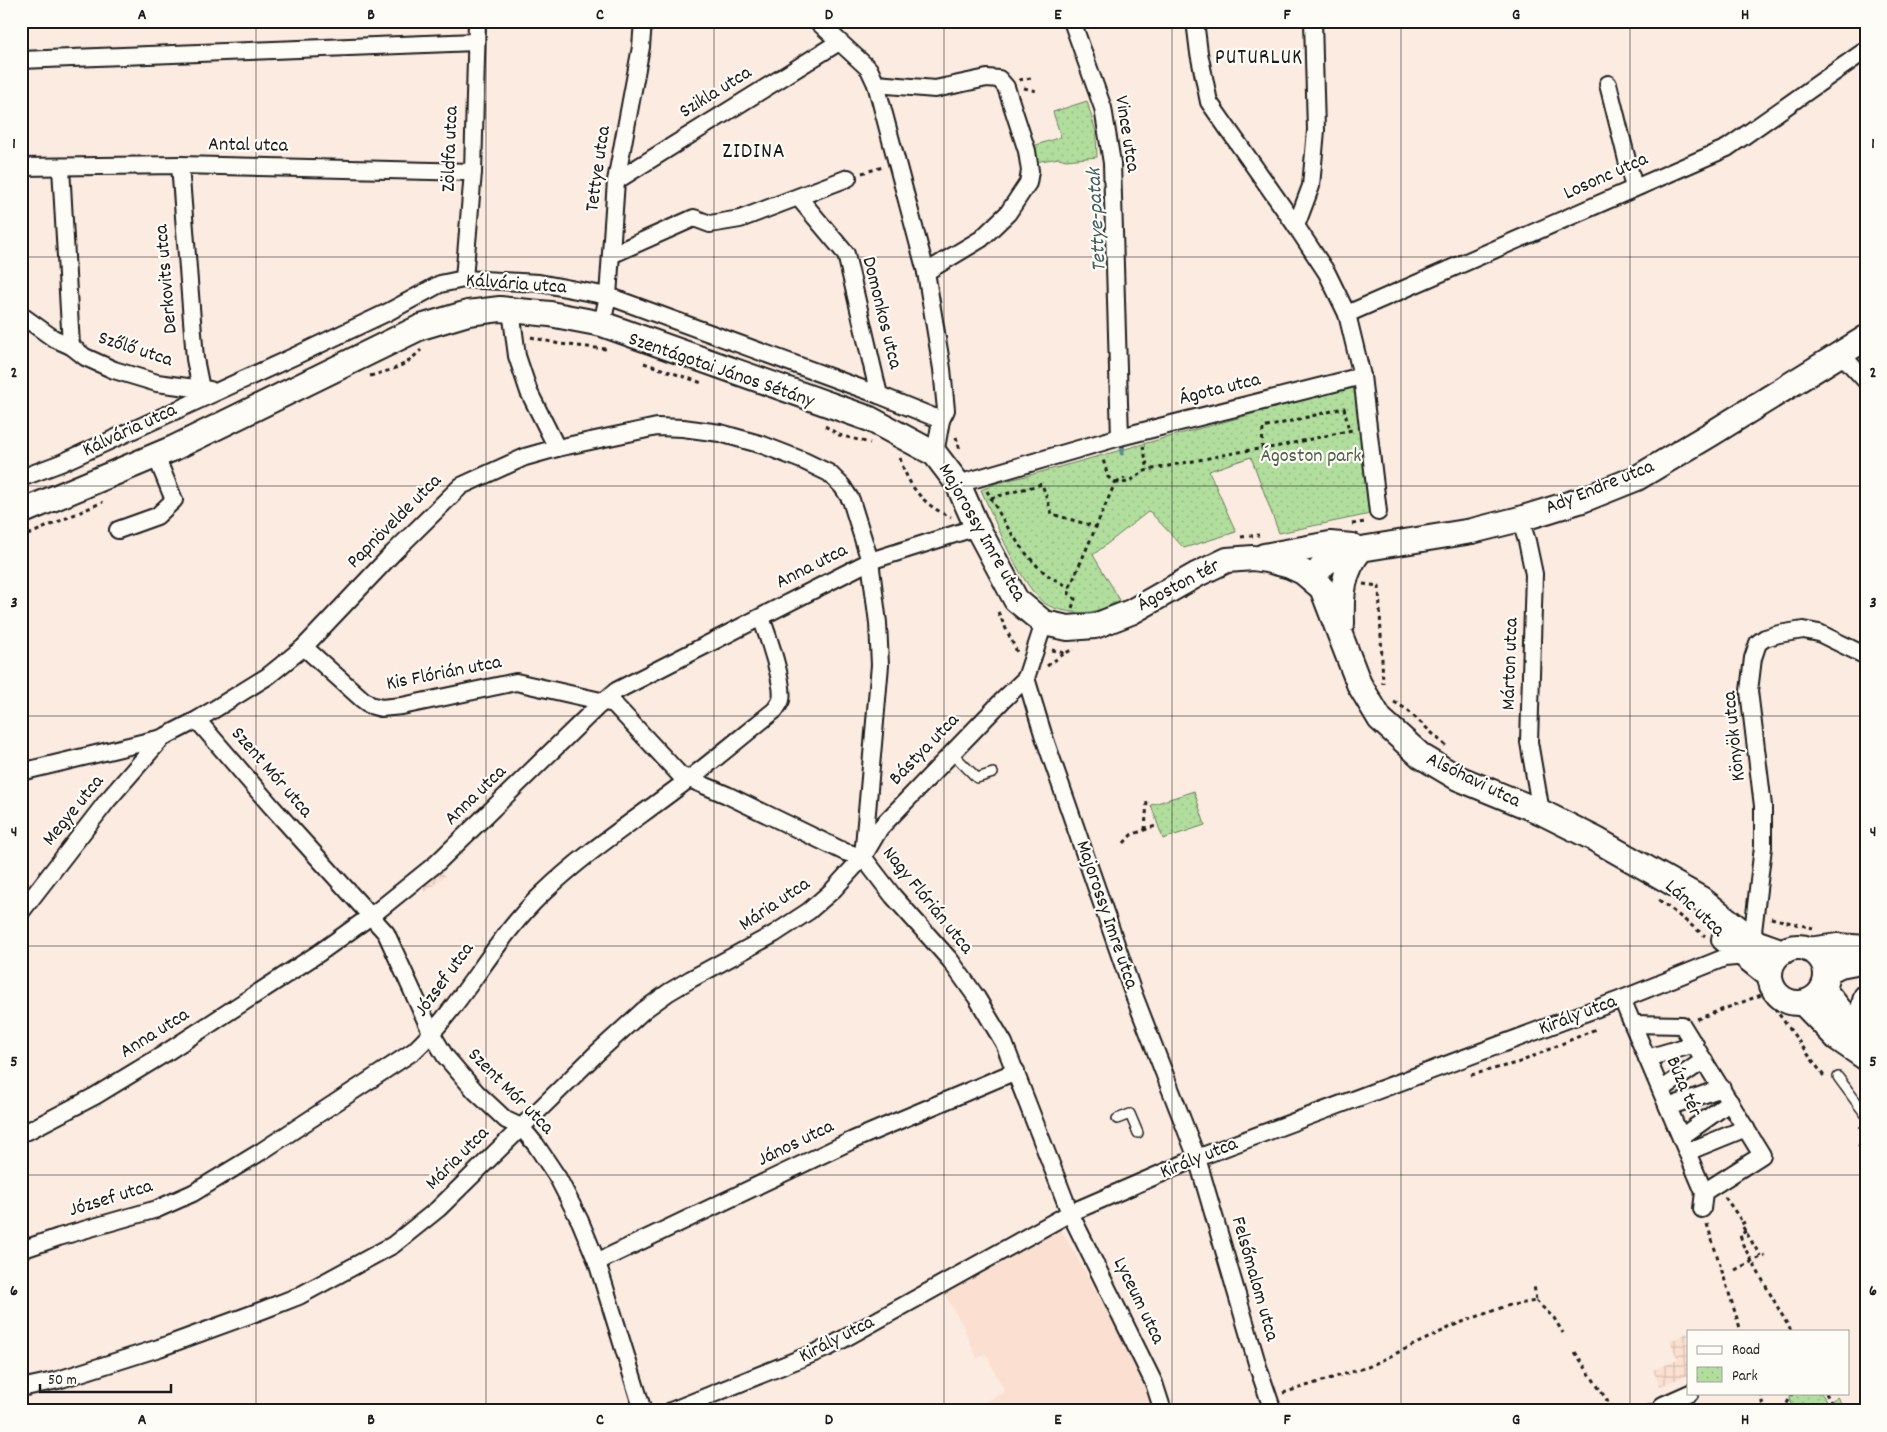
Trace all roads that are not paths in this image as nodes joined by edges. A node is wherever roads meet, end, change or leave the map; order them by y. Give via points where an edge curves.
1 (478, 21) edge
2 (643, 21) edge
3 (1072, 21) edge
4 (1194, 21) edge
5 (1313, 21) edge
6 (825, 24) edge
7 (476, 42) junction
8 (839, 42) junction
9 (1866, 50) edge
10 (21, 60) edge
11 (876, 84) junction
12 (1608, 84) dead end
13 (180, 165) junction
14 (21, 167) edge
15 (61, 167) junction
16 (473, 172) junction
17 (848, 178) road end
18 (616, 181) junction
19 (1634, 188) junction
20 (799, 198) junction
21 (1296, 226) junction
22 (611, 254) junction
23 (926, 272) junction
24 (464, 279) junction
25 (608, 296) junction
26 (512, 310) junction
27 (1347, 314) junction
28 (21, 315) edge
29 (602, 324) junction
30 (1866, 338) edge
31 (72, 346) junction
32 (1841, 354) junction
33 (1362, 376) junction
34 (1866, 382) edge
35 (201, 389) junction
36 (217, 391) junction
37 (879, 395) junction
38 (944, 415) junction
39 (1120, 437) junction
40 (557, 448) junction
41 (935, 454) junction
42 (156, 456) junction
43 (21, 478) edge
44 (969, 481) junction
45 (21, 512) edge
46 (1378, 512) dead end
47 (1520, 519) junction
48 (969, 529) junction
49 (118, 530) dead end
50 (1361, 549) junction
51 (1252, 558) junction
52 (870, 561) junction
53 (1312, 579) junction
54 (761, 618) junction
55 (1044, 623) junction
56 (1343, 642) junction
57 (304, 647) junction
58 (1866, 656) edge
59 (1026, 678) junction
60 (603, 702) junction
61 (196, 720) junction
62 (162, 738) junction
63 (952, 753) junction
64 (21, 772) edge
65 (993, 773) dead end
66 (689, 779) junction
67 (1541, 812) junction
68 (863, 857) junction
69 (1660, 877) joint
70 (21, 912) edge
71 (372, 916) junction
72 (1812, 939) junction
73 (1750, 948) junction
74 (1866, 948) edge
75 (1783, 952) junction
76 (1866, 960) edge
77 (1770, 976) junction
78 (1824, 980) junction
79 (1866, 997) edge
80 (1622, 999) junction
81 (1803, 1003) junction
82 (1633, 1024) junction
83 (432, 1034) junction
84 (1694, 1044) junction
85 (1865, 1047) edge
86 (1647, 1058) junction
87 (1704, 1060) junction
88 (1016, 1071) junction
89 (1838, 1077) dead end
90 (1661, 1090) junction
91 (1726, 1095) junction
92 (1668, 1107) junction
93 (1866, 1114) edge
94 (1117, 1119) dead end
95 (521, 1127) junction
96 (1746, 1128) junction
97 (21, 1132) edge
98 (1138, 1133) dead end
99 (1681, 1137) junction
100 (1687, 1152) junction
101 (1197, 1158) junction
102 (1704, 1192) junction
103 (1702, 1209) road end
104 (1070, 1213) junction
105 (21, 1250) edge
106 (597, 1262) junction
107 (21, 1388) edge
108 (1688, 1394) edge
109 (1659, 1409) edge
110 (643, 1411) edge
111 (671, 1411) edge
112 (1163, 1411) edge
113 (1273, 1411) edge

1 - 7 street, Zöldfa utca
2 - 18 street, Tettye utca
3 - 39 street, Vince utca via 1103,108 1112,163
4 - 21 street via 1209,102
5 - 21 street via 1316,130 1311,186
6 - 8 street, Majorossy Imre utca
7 - 10 street
7 - 16 street, Zöldfa utca
8 - 11 street, Majorossy Imre utca via 869,69
8 - 18 street, Szikla utca
9 - 19 street, Losonc utca via 1727,148
11 - 23 street, Majorossy Imre utca
11 - 23 street via 935,89 987,78 999,79 1006,87 1027,151 1028,183 1008,213 981,239
12 - 19 street
13 - 15 street, Antal utca
13 - 16 street, Antal utca
13 - 35 street, Derkovits utca via 195,358
14 - 15 street, Antal utca
15 - 31 street
16 - 24 street, Zöldfa utca
17 - 20 street
18 - 22 street, Tettye utca
19 - 27 street, Losonc utca
20 - 22 street via 740,219 710,224 694,218
20 - 37 street, Domonkos utca via 846,254
21 - 27 street
22 - 25 street, Tettye utca
23 - 38 street, Majorossy Imre utca via 942,369
24 - 25 street, Kálvária utca via 539,283
24 - 36 street, Kálvária utca via 440,284 388,312
25 - 29 street, Tettye utca
25 - 37 street, Kálvária utca
26 - 29 street, Kálvária utca
26 - 40 street via 517,356 529,392
26 - 42 street, Kálvária utca via 468,313 421,326
27 - 33 street
28 - 31 street, Szőlő utca via 53,338
29 - 41 street, Kálvária utca via 870,419
30 - 32 street, Ady Endre utca
31 - 35 street, Szőlő utca via 85,357 114,370 157,383
32 - 34 street
32 - 47 street, Ady Endre utca via 1637,478 1582,500
33 - 39 street, Ágota utca
33 - 46 street
35 - 36 street, Szőlő utca
36 - 43 street, Kálvária utca via 61,463
37 - 38 street, Kálvária utca
38 - 41 street, Majorossy Imre utca
39 - 44 street, Ágota utca
40 - 52 street, Papnövelde utca via 657,427 720,433 763,445 829,473 842,486 851,500
40 - 57 street, Papnövelde utca via 525,457 461,486
41 - 44 street, Majorossy Imre utca
42 - 45 street, Kálvária utca
42 - 49 street via 174,500 157,516
44 - 48 street, Majorossy Imre utca
47 - 50 street, Ady Endre utca via 1472,531
47 - 67 street, Márton utca via 1534,574 1529,742
48 - 52 street, Anna utca
48 - 55 street, Majorossy Imre utca via 1016,600
50 - 51 street via 1330,544
50 - 53 street, Ady Endre utca via 1332,558
50 - 56 street via 1352,560 1344,581
51 - 53 street, Ágoston tér via 1290,566
51 - 55 street, Ágoston tér via 1227,560 1131,612 1095,626 1068,628
52 - 54 street, Anna utca
52 - 68 street, Nagy Flórián utca via 880,665
53 - 56 street, Alsóhavi utca via 1322,588
54 - 60 street, Anna utca via 616,691
54 - 66 street, József utca via 776,663 781,700 775,710
55 - 59 street
56 - 67 street, Alsóhavi utca via 1363,691 1380,719 1394,733 1421,756 1458,778
57 - 60 street, Kis Flórián utca via 362,699 381,708 516,682
57 - 61 street, Papnövelde utca via 268,676
58 - 73 street, Könyök utca via 1819,633 1803,630 1765,638 1758,643 1749,691 1764,806 1763,847
59 - 63 street, Bástya utca
59 - 101 street, Majorossy Imre utca via 1043,734 1090,854 1132,990
60 - 66 street, Kis Flórián utca via 614,704 680,775
60 - 71 street, Anna utca via 437,863
61 - 62 street, Papnövelde utca
61 - 71 street, Szent Mór utca
62 - 64 street, Papnövelde utca
62 - 70 street, Megye utca
63 - 65 lane via 978,778
63 - 68 street, Bástya utca via 880,828
66 - 68 street, Kis Flórián utca via 845,852
66 - 83 street, József utca via 608,838 542,893 494,949
67 - 69 street, Alsóhavi utca
68 - 88 street, Nagy Flórián utca via 950,960 1004,1043
68 - 95 street, Mária utca via 809,911 644,1010
69 - 73 street, Lánc utca via 1696,915
71 - 83 street, Szent Mór utca via 386,933
71 - 97 street, Anna utca via 164,1054 95,1096
72 - 74 street via 1838,946
72 - 75 street, Lánc utca
72 - 78 street via 1816,954 1823,962
73 - 75 street, Lánc utca
73 - 77 street, Lánc utca
73 - 80 street, Király utca
75 - 77 street via 1775,958
76 - 78 street via 1840,965
77 - 81 street, Lánc utca via 1772,986 1783,999
78 - 81 street via 1817,996
78 - 85 street
79 - 85 street via 1862,1013
80 - 82 street, Búza tér
80 - 101 street, Király utca
81 - 85 street, Lánc utca via 1838,1038
82 - 84 street via 1682,1024
82 - 86 street, Búza tér
83 - 95 street, Szent Mór utca via 445,1056 476,1092 506,1120
83 - 105 street, József utca via 414,1052 384,1072 193,1193 157,1209
84 - 86 street
84 - 87 street
86 - 90 street, Búza tér
87 - 90 street
87 - 91 street
88 - 104 street, Nagy Flórián utca
88 - 106 street, János utca via 853,1140
89 - 93 lane
90 - 92 street, Búza tér
91 - 92 street
91 - 96 street
91 - 99 street
92 - 99 street, Búza tér
94 - 98 lane via 1130,1114
95 - 106 street, Szent Mór utca via 558,1178
95 - 107 street, Mária utca via 438,1209 393,1245 299,1296 159,1348 58,1380
96 - 100 street
96 - 102 street via 1762,1155
99 - 100 street, Búza tér
100 - 102 street, Búza tér
101 - 104 street, Király utca via 1153,1170
101 - 113 street, Felsőmalom utca
102 - 103 street
104 - 111 street, Király utca via 829,1347
104 - 112 street, Lyceum utca via 1154,1383
106 - 110 street, Szent Mór utca
108 - 109 street

